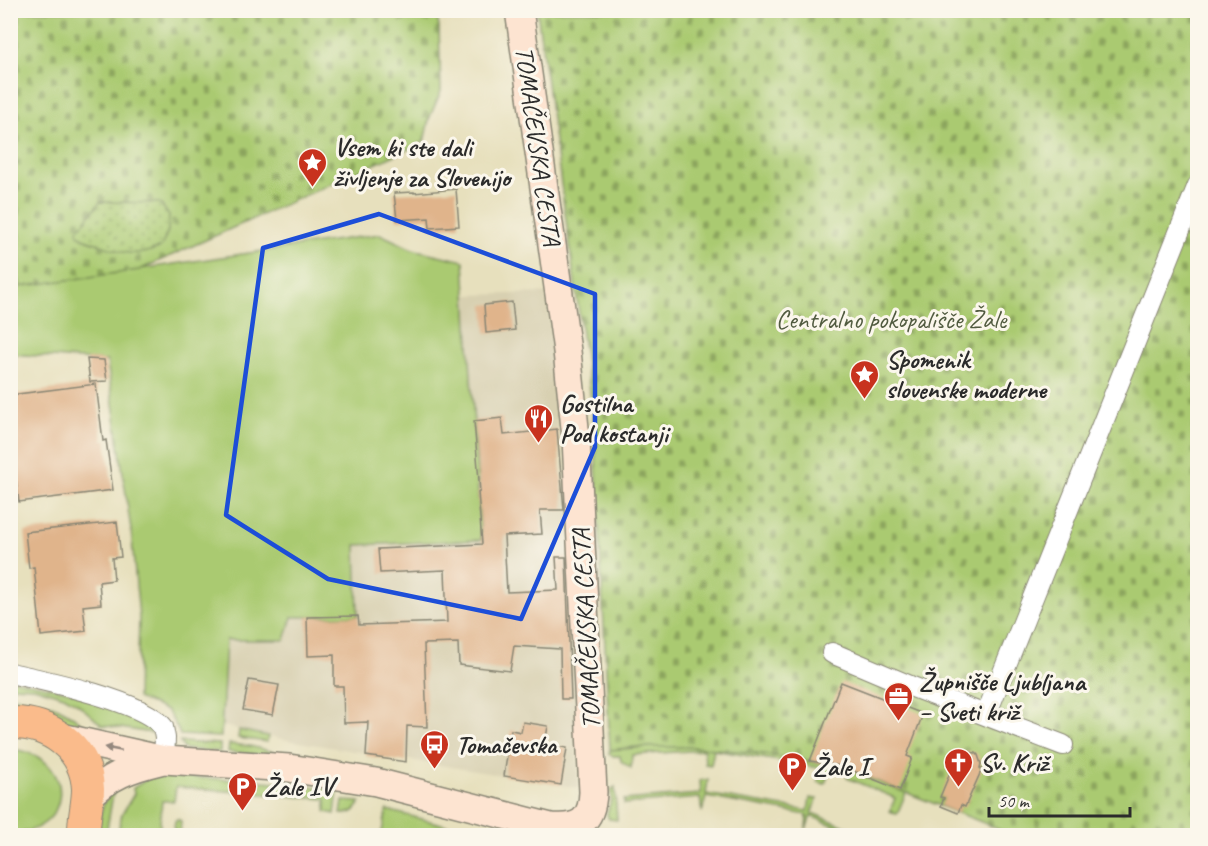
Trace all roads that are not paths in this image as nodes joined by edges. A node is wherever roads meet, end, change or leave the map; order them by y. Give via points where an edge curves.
1 (519, 10) edge
2 (1197, 185) edge
3 (832, 653) dead end
4 (10, 673) edge
5 (986, 715) junction
6 (14, 722) edge
7 (61, 737) junction
8 (1063, 745) dead end
9 (164, 760) junction
10 (82, 821) edge

1 - 9 street, TOMAČEVSKA CESTA via 576,438 593,792 589,816 573,826 550,826 376,782 289,768
2 - 5 street
3 - 5 street
4 - 9 street via 61,683 144,713 163,727
5 - 8 street
6 - 7 main road via 44,728
9 -> 7 street, TOMAČEVSKA CESTA
7 - 10 main road via 73,749 87,783
9 - 10 street, TOMAČEVSKA CESTA via 107,781

